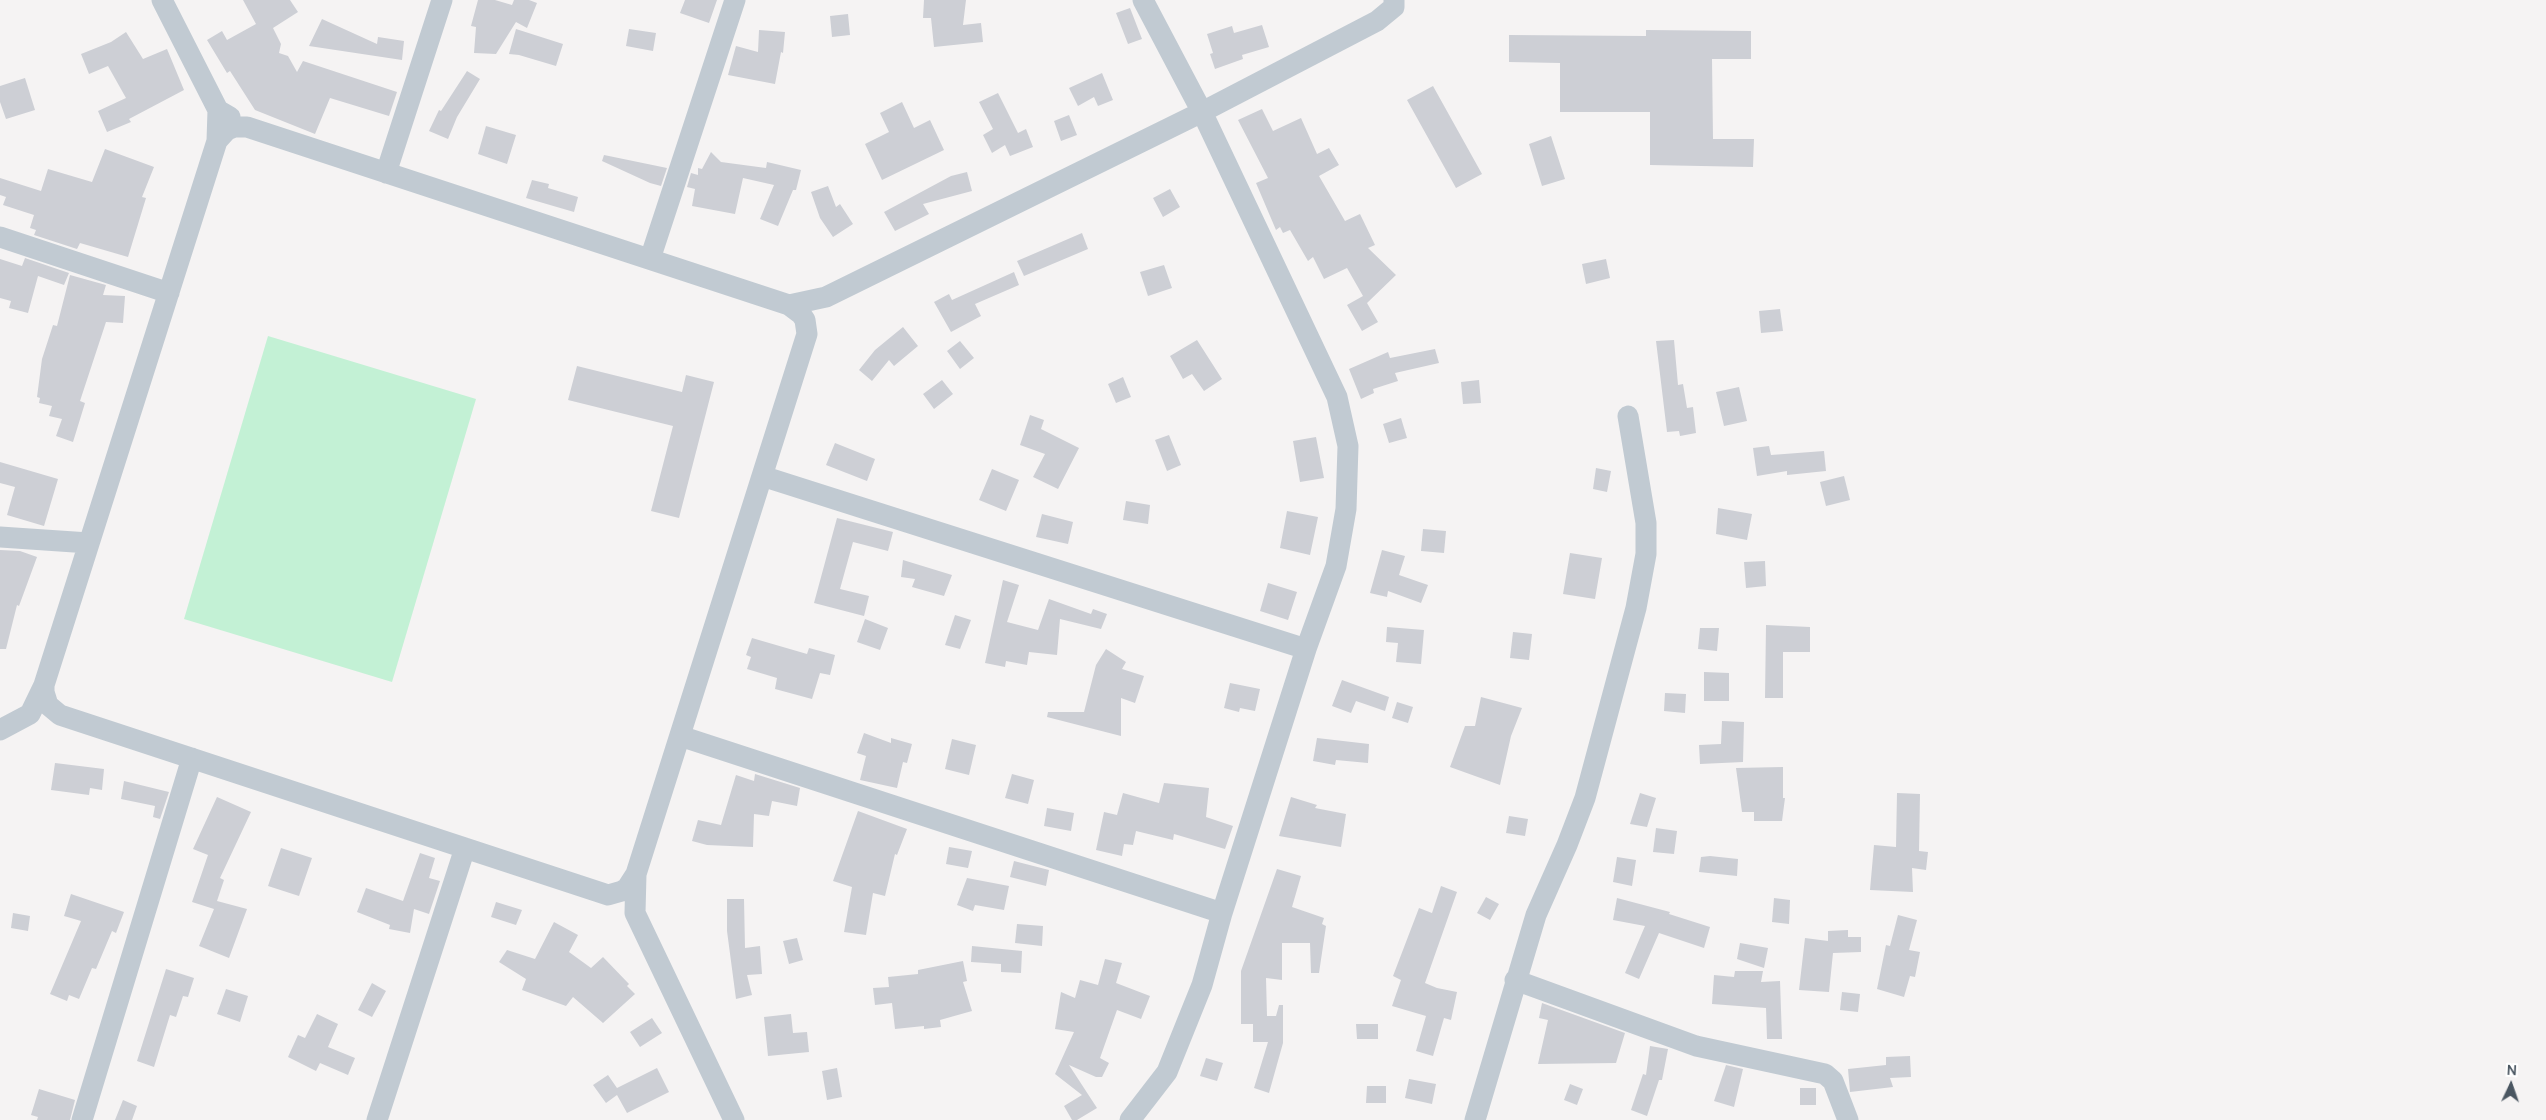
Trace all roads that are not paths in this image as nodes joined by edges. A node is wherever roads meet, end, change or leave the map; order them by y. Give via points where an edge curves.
1 (162, 0) edge
2 (442, 0) edge
3 (735, 0) edge
4 (1143, 0) edge
5 (1394, 0) edge
6 (218, 110) junction
7 (1202, 112) junction
8 (247, 127) junction
9 (217, 141) junction
10 (386, 173) junction
11 (0, 237) edge
12 (650, 259) junction
13 (169, 293) junction
14 (826, 297) junction
15 (788, 305) junction
16 (807, 334) junction
17 (1628, 416) dead end
18 (762, 476) junction
19 (0, 537) edge
20 (89, 544) junction
21 (1306, 649) junction
22 (44, 685) junction
23 (30, 714) junction
24 (60, 715) junction
25 (0, 730) edge
26 (680, 736) junction
27 (192, 758) junction
28 (465, 848) junction
29 (636, 874) junction
30 (608, 894) junction
31 (635, 913) junction
32 (1222, 913) junction
33 (1515, 980) junction
34 (82, 1120) edge
35 (377, 1120) edge
36 (734, 1120) edge
37 (1130, 1120) edge
38 (1474, 1120) edge
39 (1848, 1120) edge

1 - 6 street
2 - 10 street
3 - 12 street
4 - 7 street
5 - 7 street via 1394,7 1377,21
6 - 8 street
6 - 9 street
7 - 14 street
7 - 21 street via 1337,397 1348,446 1346,509 1336,566
8 - 9 street via 227,130
8 - 10 street
9 - 13 street
10 - 12 street
11 - 13 street
12 - 15 street
13 - 20 street
14 - 15 street
14 - 16 street
15 - 16 street via 801,314
16 - 18 street
17 - 33 street via 1646,523 1646,554 1636,608 1585,798 1536,915
18 - 21 street
18 - 26 street
19 - 20 street
20 - 22 street
21 - 32 street
22 - 23 street
22 - 24 street via 48,705
23 - 24 street
23 - 25 street
24 - 27 street
26 - 29 street
26 - 32 street
27 - 28 street
27 - 34 street
28 - 30 street
28 - 35 street
29 - 30 street via 628,888
29 - 31 street
30 - 31 street
31 - 36 street
32 - 37 street via 1202,985 1167,1072
33 - 38 street
33 - 39 street via 1696,1046 1825,1074 1833,1081

